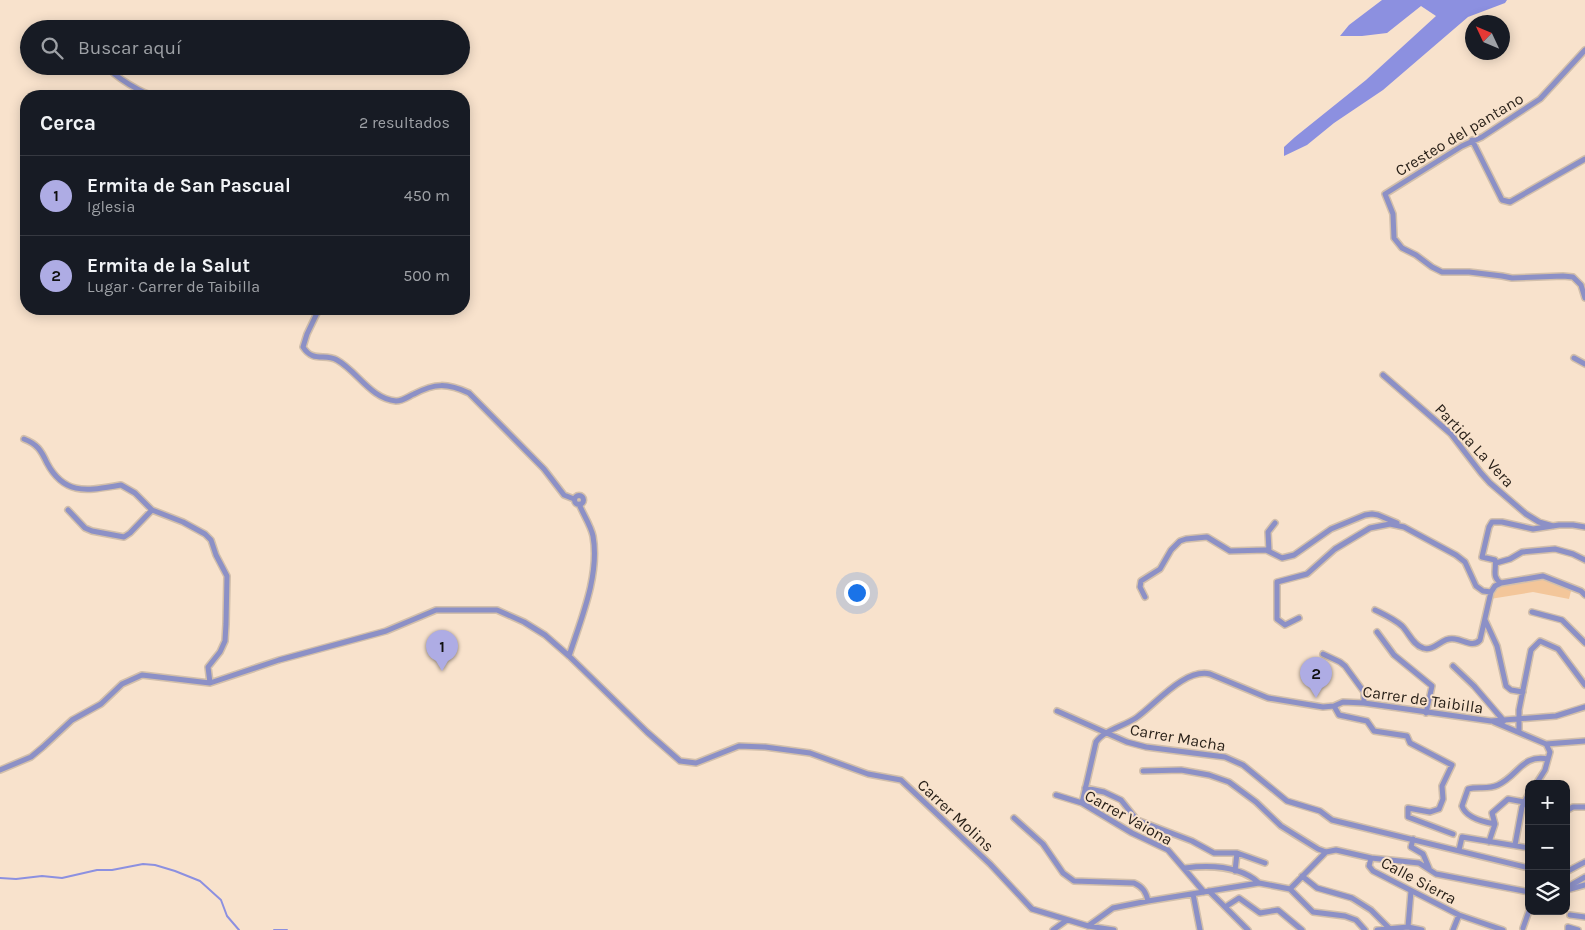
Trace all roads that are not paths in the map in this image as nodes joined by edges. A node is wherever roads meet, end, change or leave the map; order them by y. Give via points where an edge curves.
1 (1585, 50) edge
2 (114, 75) edge
3 (143, 90) edge
4 (1472, 140) junction
5 (1585, 159) edge
6 (1585, 298) edge
7 (316, 315) edge
8 (1574, 358) dead end
9 (1585, 364) edge
10 (1383, 375) dead end
11 (24, 439) dead end
12 (68, 510) dead end
13 (152, 510) junction
14 (1275, 523) dead end
15 (1552, 526) junction
16 (1404, 527) junction
17 (1585, 527) edge
18 (1269, 552) junction
19 (1585, 560) edge
20 (1496, 563) junction
21 (1501, 583) junction
22 (1491, 592) junction
23 (1585, 595) edge
24 (1145, 597) dead end
25 (1375, 610) dead end
26 (1532, 612) dead end
27 (1299, 618) dead end
28 (1485, 620) junction
29 (1377, 632) dead end
30 (1585, 643) edge
31 (1323, 654) dead end
32 (569, 656) junction
33 (1452, 666) dead end
34 (210, 684) junction
35 (1585, 685) edge
36 (1524, 692) junction
37 (1364, 703) junction
38 (1334, 706) junction
39 (1585, 707) edge
40 (1057, 711) dead end
41 (1426, 712) junction
42 (1504, 720) junction
43 (1520, 720) junction
44 (1491, 721) junction
45 (1519, 732) junction
46 (1106, 734) junction
47 (1585, 741) edge
48 (1546, 744) junction
49 (1548, 759) junction
50 (0, 770) edge
51 (1143, 771) dead end
52 (1539, 780) edge
53 (1085, 788) junction
54 (1056, 796) dead end
55 (1524, 802) joint
56 (1082, 803) junction
57 (1585, 807) edge
58 (1570, 809) edge
59 (1014, 818) dead end
60 (1495, 824) junction
61 (1281, 826) joint
62 (1453, 834) dead end
63 (1412, 839) junction
64 (1489, 842) junction
65 (1515, 846) junction
66 (1525, 847) edge
67 (1459, 850) junction
68 (1326, 852) junction
69 (1236, 853) junction
70 (1372, 858) junction
71 (1585, 862) edge
72 (1265, 863) dead end
73 (1525, 867) edge
74 (1185, 868) junction
75 (1430, 870) junction
76 (1570, 870) edge
77 (1235, 871) junction
78 (1302, 876) junction
79 (1585, 877) edge
80 (1259, 883) junction
81 (1585, 885) edge
82 (1570, 886) edge
83 (1570, 888) edge
84 (1290, 889) junction
85 (1412, 891) junction
86 (1525, 891) edge
87 (1207, 892) junction
88 (1193, 894) junction
89 (1148, 901) junction
90 (1225, 907) junction
91 (1459, 915) junction
92 (1527, 915) edge
93 (1570, 915) dead end
94 (1585, 917) edge
95 (1067, 920) junction
96 (1088, 926) junction
97 (1408, 927) junction
98 (1389, 928) junction
99 (1521, 929) edge
100 (1568, 929) edge
101 (1053, 930) edge
102 (1114, 930) edge
103 (1200, 930) edge
104 (1248, 930) edge
105 (1302, 930) edge
106 (1363, 930) edge
107 (1377, 930) edge
108 (1422, 930) edge
109 (1453, 930) edge
110 (1503, 930) edge
111 (1530, 930) edge
112 (1578, 930) edge

1 - 4 street, Cresteo del pantano via 1540,99 1482,137
2 - 3 street
4 - 5 street via 1502,200 1510,202
4 - 6 street, Cresteo del pantano via 1385,194 1393,214 1394,238 1402,248 1442,272 1512,278 1572,277 1580,285
7 - 32 street via 303,347 306,352 316,357 335,358 380,396 396,401 436,385 459,388 469,393 544,469 564,495 579,504 592,535 593,572
8 - 9 street
10 - 15 street, Partida La Vera via 1451,434 1490,483 1526,514
11 - 13 street via 39,447 53,474 63,484 94,490 122,485 135,492
12 - 13 street via 84,528 124,537
13 - 34 street via 206,534 227,576 225,641 208,667
14 - 18 street via 1268,532
15 - 17 street
15 - 20 street via 1527,529 1492,522 1482,557 1494,559
16 - 18 street via 1372,514 1331,529 1294,555 1282,558
16 - 22 street via 1461,559 1476,586
16 - 27 street via 1390,524 1370,528 1331,552 1307,574 1277,582 1277,619 1285,625
18 - 24 street via 1230,551 1207,537 1186,539 1171,550 1160,570 1141,582
19 - 20 street via 1555,549 1522,552
20 - 21 street via 1495,576
21 - 22 street
21 - 23 street via 1543,576
22 - 28 street
25 - 28 street via 1397,622 1416,644 1428,649 1450,638 1478,643
26 - 30 street via 1562,620
28 - 36 street via 1498,646 1506,686
29 - 41 street via 1394,654 1432,686
31 - 37 street via 1345,666 1364,692
32 - 34 street, Carrer Molins via 545,635 497,610 436,610 386,631 279,660
32 - 95 street, Carrer Molins via 680,761 696,763 739,746 765,747 810,754 868,774 900,780 990,864 1032,909
33 - 42 street
34 - 50 street via 142,675 122,684 101,704 72,720 31,756
35 - 36 street via 1558,649 1540,641 1531,650
36 - 43 street
37 - 38 street, Carrer de Taibilla via 1343,702
37 - 41 street, Carrer de Taibilla
38 - 46 street, Carrer de Taibilla via 1323,708 1268,698 1201,673 1175,686 1135,719
38 - 62 street via 1339,715 1367,721 1374,731 1407,736 1410,743 1452,765 1442,786 1443,799 1439,809 1430,812 1408,808 1408,817
39 - 43 street via 1556,716
40 - 46 street, Carrer Macha
41 - 44 street, Carrer de Taibilla
42 - 43 street
42 - 44 street
43 - 45 street
44 - 45 street
45 - 48 street
46 - 53 street via 1096,742
46 - 63 street, Carrer Macha via 1146,747 1225,757 1243,766 1287,801 1320,811 1332,820
47 - 48 street
48 - 49 street via 1550,752
49 - 52 street
49 - 60 street via 1529,760 1495,786 1468,790 1462,806 1464,811 1477,820
51 - 61 street, Carrer Macha via 1181,770 1229,782
53 - 56 street
53 - 69 street, Carrer Vaiona via 1120,800 1137,820 1214,853
54 - 56 street, Carrer Vaiona
55 - 60 street via 1508,799 1492,813
55 - 65 street
56 - 74 street, Carrer Vaiona via 1168,850
57 - 58 street
59 - 89 street via 1043,844 1063,873 1074,881 1134,883 1141,886
60 - 64 street
61 - 68 street, Calle Sierra
63 - 67 street
63 - 75 street via 1411,847 1423,854
64 - 65 street
64 - 67 street via 1462,837
65 - 66 street
67 - 73 street
68 - 70 street, Calle Sierra via 1336,850
68 - 78 street
69 - 72 street, Carrer Vaiona
69 - 77 street
70 - 75 street via 1420,863
70 - 85 street, Calle Sierra via 1369,866 1373,871
71 - 76 street
74 - 77 street via 1215,867
74 - 87 street, Carrer Vaiona
75 - 86 street via 1436,874
77 - 80 street
78 - 84 street
78 - 98 street via 1317,888 1352,898 1371,910
79 - 82 street
80 - 84 street
80 - 87 street
81 - 83 street
84 - 106 street via 1313,912 1345,916 1356,920
85 - 91 street, Calle Sierra
85 - 97 street
87 - 88 street
87 - 90 street, Carrer Vaiona
88 - 89 street
88 - 103 street
89 - 96 street via 1113,908
90 - 104 street, Carrer Vaiona
90 - 105 street via 1239,898 1260,913 1278,910
91 - 109 street
91 - 110 street, Calle Sierra
92 - 99 street
93 - 94 street
95 - 96 street, Carrer Molins
95 - 101 street
96 - 102 street, Carrer Molins
97 - 98 street
97 - 108 street
98 - 107 street
99 - 111 street
100 - 112 street

